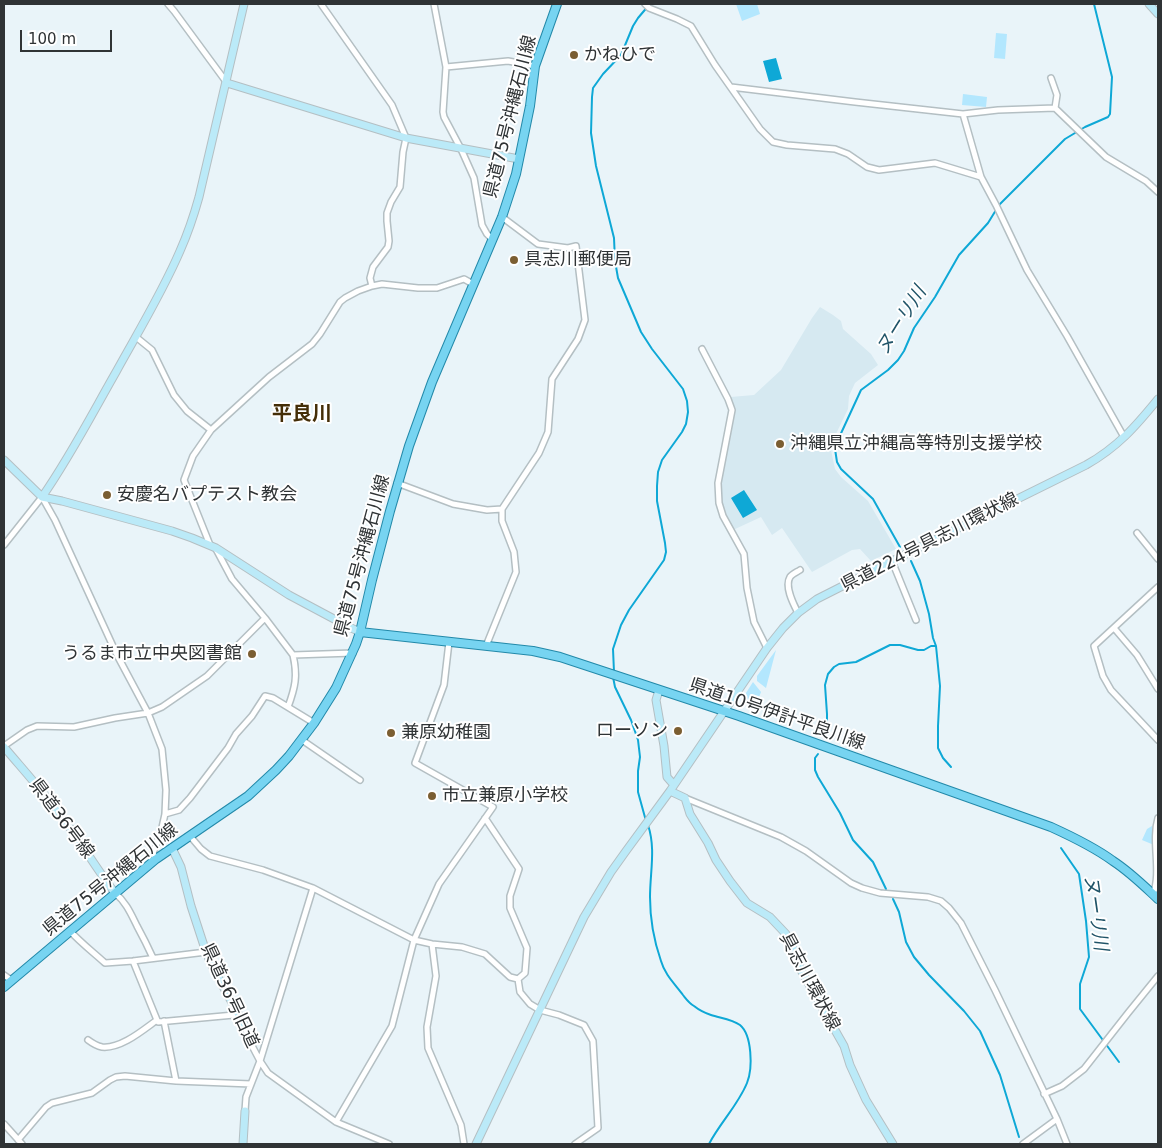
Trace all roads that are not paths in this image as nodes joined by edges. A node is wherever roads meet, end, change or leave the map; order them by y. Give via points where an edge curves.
1 (168, 4) edge
2 (244, 4) edge
3 (321, 4) edge
4 (434, 4) edge
5 (557, 4) edge
6 (645, 4) edge
7 (1149, 4) edge
8 (1158, 14) edge
9 (446, 66) junction
10 (535, 66) junction
11 (1051, 78) dead end
12 (227, 83) junction
13 (731, 87) junction
14 (1055, 108) junction
15 (963, 114) junction
16 (406, 138) junction
17 (461, 149) junction
18 (519, 159) junction
19 (981, 177) junction
20 (1158, 192) edge
21 (502, 217) junction
22 (492, 239) junction
23 (473, 284) junction
24 (372, 286) junction
25 (136, 337) junction
26 (702, 349) dead end
27 (1158, 399) edge
28 (210, 430) junction
29 (1124, 437) junction
30 (4, 460) edge
31 (397, 483) junction
32 (42, 497) junction
33 (502, 509) junction
34 (1137, 533) dead end
35 (4, 545) edge
36 (213, 547) junction
37 (1158, 559) edge
38 (892, 560) junction
39 (800, 570) dead end
40 (1158, 587) edge
41 (798, 613) junction
42 (265, 618) junction
43 (916, 620) dead end
44 (1114, 628) junction
45 (360, 632) junction
46 (449, 642) junction
47 (486, 646) junction
48 (767, 648) junction
49 (353, 652) junction
50 (293, 655) junction
51 (1158, 689) edge
52 (660, 690) junction
53 (288, 707) junction
54 (724, 712) junction
55 (148, 713) junction
56 (314, 723) junction
57 (302, 740) junction
58 (1158, 740) edge
59 (4, 747) edge
60 (360, 780) dead end
61 (674, 784) junction
62 (670, 791) junction
63 (685, 798) junction
64 (165, 814) junction
65 (485, 818) junction
66 (1158, 818) edge
67 (190, 836) junction
68 (172, 848) junction
69 (156, 860) junction
70 (313, 888) junction
71 (116, 893) junction
72 (1156, 897) edge
73 (70, 931) junction
74 (414, 940) junction
75 (432, 944) junction
76 (206, 952) junction
77 (153, 958) junction
78 (133, 961) junction
79 (4, 974) edge
80 (1158, 976) edge
81 (518, 979) junction
82 (11, 980) junction
83 (4, 987) edge
84 (540, 1010) junction
85 (238, 1013) junction
86 (156, 1020) junction
87 (164, 1021) junction
88 (245, 1026) joint
89 (88, 1040) dead end
90 (260, 1061) junction
91 (176, 1081) junction
92 (251, 1084) junction
93 (1044, 1094) junction
94 (245, 1111) joint
95 (1057, 1120) junction
96 (336, 1122) junction
97 (4, 1124) edge
98 (20, 1142) edge
99 (243, 1144) edge
100 (389, 1144) edge
101 (464, 1144) edge
102 (476, 1144) edge
103 (575, 1144) edge
104 (893, 1144) edge
105 (1023, 1144) edge
106 (1067, 1144) edge

1 - 12 street
2 - 12 main road
3 - 16 street via 392,105
4 - 9 street
5 - 10 main road, 県道75号沖縄石川線
6 - 13 street via 691,26
7 - 8 main road
9 - 10 street via 508,61
9 - 17 street via 443,112
10 - 18 main road, 県道75号沖縄石川線
11 - 14 street via 1058,95
12 - 16 main road
12 - 25 main road via 191,224 169,275
13 - 15 street
13 - 19 street via 772,142 835,149 878,170 935,163
14 - 15 street
14 - 20 street via 1106,157
15 - 19 street
16 - 17 main road
16 - 24 street via 400,187 387,213 388,247 373,267
17 - 18 main road
17 - 22 street via 474,178 482,225
18 - 21 main road, 県道75号沖縄石川線
19 - 29 street via 1027,270
21 - 22 main road, 県道75号沖縄石川線
21 - 33 street via 538,244 576,246 585,320 578,339 552,379 548,432 539,453
22 - 23 main road, 県道75号沖縄石川線
23 - 24 street via 464,279 437,288
23 - 31 main road, 県道75号沖縄石川線 via 432,382
24 - 28 street via 340,302 312,344
25 - 28 street via 152,350 174,395
25 - 32 main road
26 - 48 street via 732,410 718,483 719,503 744,554 754,622
27 - 29 main road, 県道224号具志川環状線
28 - 36 street via 193,456 184,480
29 - 38 main road, 県道224号具志川環状線 via 1086,465
30 - 32 main road
31 - 33 street via 453,504 487,510
31 - 45 main road, 県道75号沖縄石川線
32 - 35 street
32 - 36 main road via 172,531
32 - 55 street
33 - 47 street via 516,572
34 - 37 street
36 - 42 street via 232,579
36 - 45 main road via 289,595
38 - 41 main road, 県道224号具志川環状線 via 817,599
38 - 43 street
39 - 41 street via 790,577 789,582 790,596
40 - 44 street
41 - 48 main road, 県道224号具志川環状線
42 - 50 street
42 - 55 street via 207,676
44 - 51 street via 1137,655
44 - 58 street via 1094,646 1103,676 1111,690
45 - 46 main road, 県道10号伊計平良川線
45 - 49 main road, 県道75号沖縄石川線
46 - 47 main road, 県道10号伊計平良川線
46 - 65 street via 444,685 415,763 493,807
47 - 52 main road, 県道10号伊計平良川線 via 560,657
48 - 54 main road, 県道224号具志川環状線
49 - 50 street
49 - 56 main road, 県道75号沖縄石川線
50 - 53 street via 296,679
52 - 54 main road, 県道10号伊計平良川線
52 - 61 main road via 656,700 667,777
53 - 56 street
53 - 64 street via 265,696 190,798 179,810
54 - 61 main road
54 - 72 main road, 県道10号伊計平良川線 via 1051,827 1112,860
55 - 59 street via 74,727 37,726
55 - 64 street via 162,748
56 - 57 main road, 県道75号沖縄石川線
57 - 60 street
57 - 67 main road, 県道75号沖縄石川線 via 248,796
59 - 71 main road, 県道36号線 via 47,798
61 - 62 main road
62 - 63 main road
62 - 84 main road via 596,896
63 - 93 street via 781,837 857,886 880,893 928,897 950,908 995,990
63 - 104 main road, 具志川環状線 via 690,814 730,881 747,903 770,917 786,934 801,970 844,1046 866,1100
64 - 69 street via 153,853
65 - 74 street via 439,884
65 - 81 street via 518,869 510,908 527,948 526,973
66 - 72 street via 1155,828
67 - 68 main road, 県道75号沖縄石川線
67 - 70 street via 210,856
68 - 69 main road, 県道75号沖縄石川線
68 - 76 main road, 県道36号旧道 via 181,867
69 - 71 main road, 県道75号沖縄石川線
70 - 74 street
70 - 90 street
71 - 73 main road, 県道75号沖縄石川線
71 - 77 street via 130,911
73 - 78 street via 105,963
73 - 82 main road, 県道75号沖縄石川線
74 - 75 street
74 - 96 street via 392,1026
75 - 81 street via 462,947 485,954 510,977
75 - 101 street via 436,976 427,1027 428,1048 461,1125
76 - 77 street
76 - 85 main road, 県道36号旧道
77 - 78 street
78 - 86 street
79 - 82 street
80 - 93 street via 1084,1069 1062,1086
81 - 84 street via 520,992
82 - 83 main road, 県道75号沖縄石川線
84 - 102 main road
84 - 103 street via 584,1024 593,1041 598,1128
85 - 87 street
85 - 88 main road, 県道36号旧道
86 - 87 street
86 - 89 street via 136,1036 111,1046 103,1047
87 - 91 street
88 - 90 street, 県道36号旧道
90 - 92 street, 県道36号旧道
90 - 96 street via 268,1073
91 - 92 street
91 - 98 street via 116,1077 92,1093 52,1103
92 - 94 street, 県道36号旧道
93 - 95 street
94 - 99 main road, 県道36号旧道
95 - 105 street
95 - 106 street
96 - 100 street
97 - 98 street

